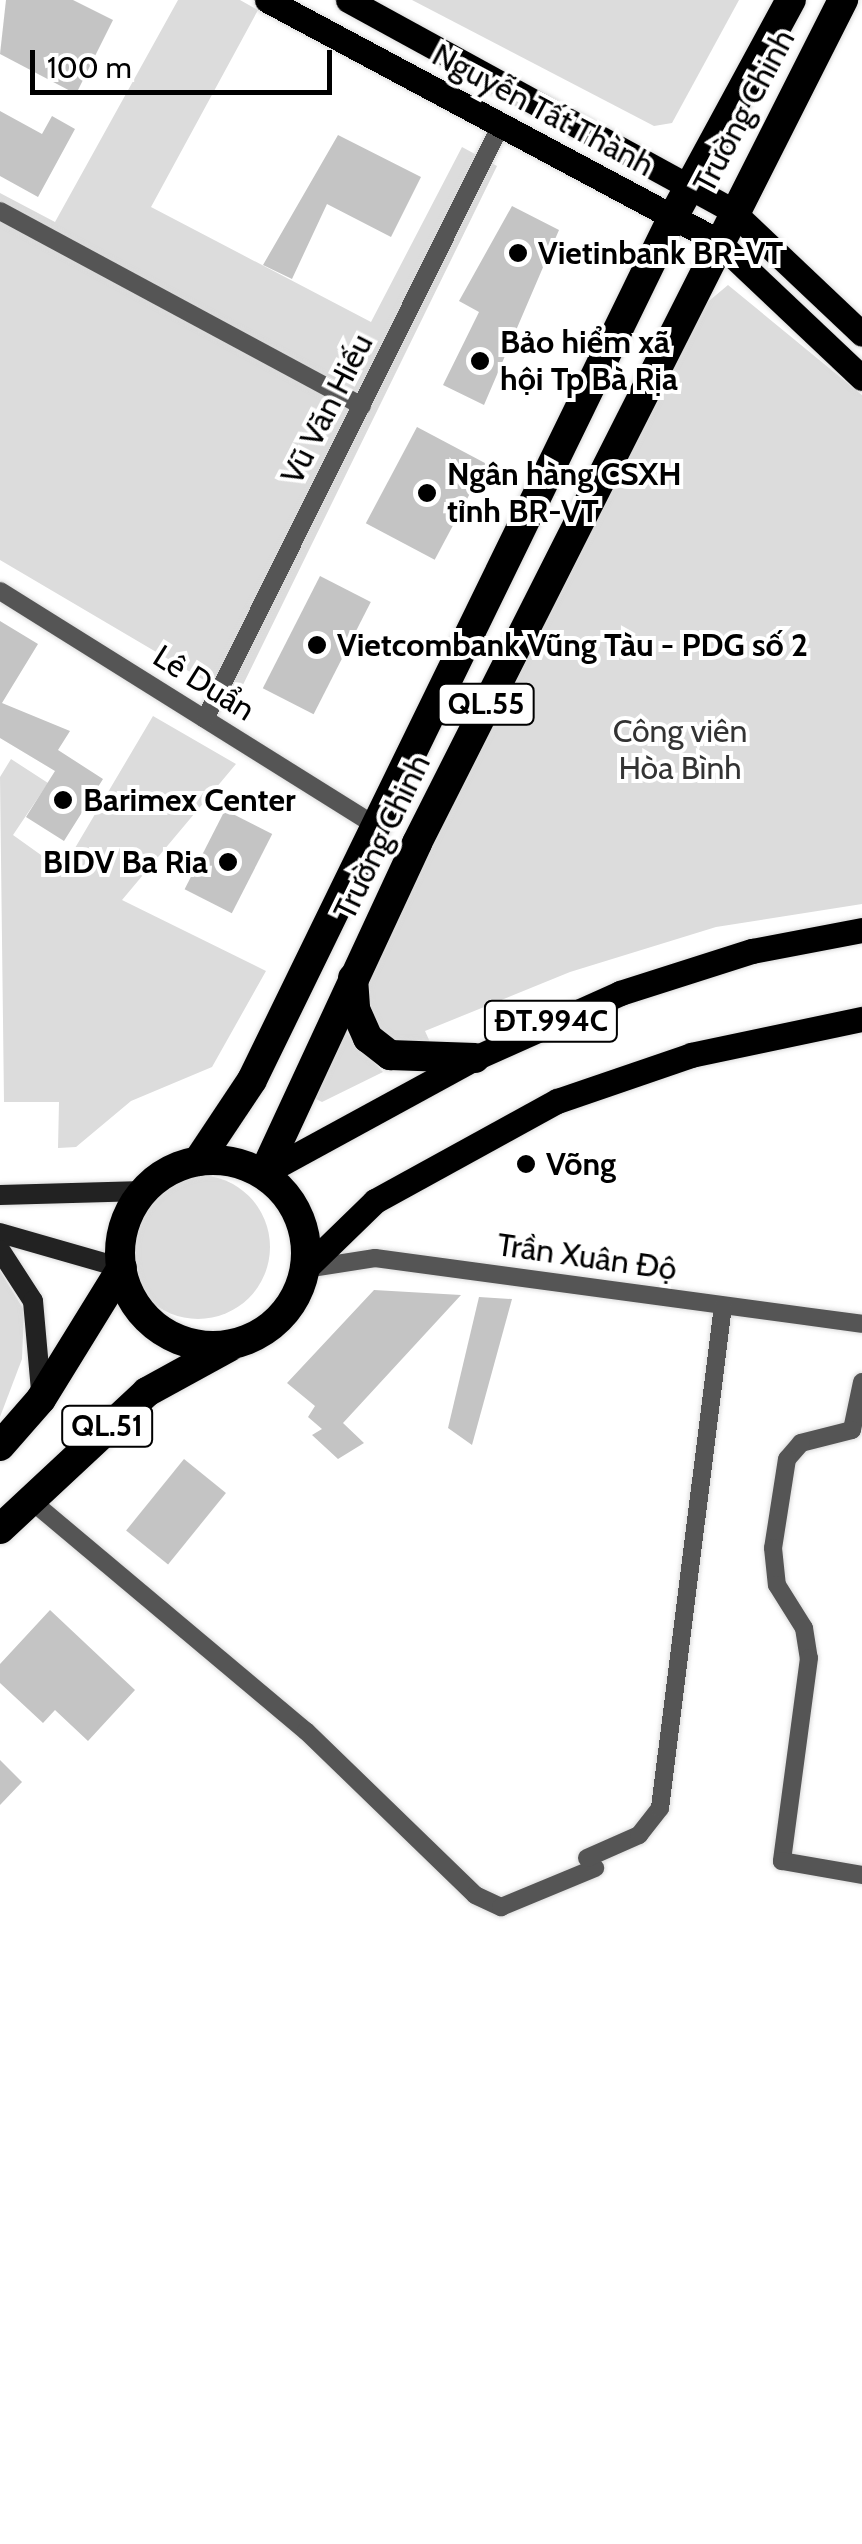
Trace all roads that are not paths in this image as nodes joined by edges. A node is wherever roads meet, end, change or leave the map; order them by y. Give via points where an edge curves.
1 (267, 0) edge
2 (348, 0) edge
3 (791, 0) edge
4 (843, 0) edge
5 (300, 8) edge
6 (501, 125) junction
7 (690, 187) junction
8 (731, 210) junction
9 (0, 211) edge
10 (673, 217) junction
11 (716, 240) junction
12 (862, 334) edge
13 (862, 378) edge
14 (362, 406) junction
15 (0, 591) edge
16 (204, 718) junction
17 (376, 825) junction
18 (862, 930) edge
19 (353, 977) junction
20 (862, 1019) edge
21 (475, 1058) junction
22 (198, 1161) junction
23 (264, 1173) junction
24 (144, 1191) junction
25 (0, 1195) edge
26 (0, 1233) edge
27 (0, 1250) edge
28 (122, 1268) junction
29 (305, 1269) junction
30 (723, 1306) junction
31 (862, 1324) edge
32 (232, 1345) junction
33 (862, 1382) edge
34 (41, 1399) junction
35 (0, 1446) edge
36 (28, 1498) junction
37 (0, 1529) edge
38 (862, 1876) edge

1 - 5 main road, Nguyễn Tất Thành
2 - 7 main road, Nguyễn Tất Thành
3 - 7 highway, Trường Chinh / QL.55
4 - 8 highway, Trường Chinh / QL.55
5 - 6 main road, Nguyễn Tất Thành
6 - 10 main road, Nguyễn Tất Thành
6 - 14 street, Vũ Văn Hiếu
7 - 8 main road, Nguyễn Tất Thành
7 - 10 highway, Trường Chinh / QL.55
8 - 11 highway, Trường Chinh / QL.55
8 - 12 main road, Nguyễn Tất Thành
9 - 14 street
10 - 11 main road, Nguyễn Tất Thành
10 - 17 highway, Trường Chinh / QL.55
11 - 13 main road, Nguyễn Tất Thành
11 - 19 highway, Trường Chinh / QL.55
14 - 16 street, Vũ Văn Hiếu
15 - 16 street, Lê Duẩn
16 - 17 street, Lê Duẩn
17 - 22 highway, Trường Chinh / QL.55 via 252,1080
18 - 21 main road, ĐT.994C via 669,975
19 - 21 highway via 355,1010 368,1038 390,1055
19 - 23 highway, Trường Chinh / QL.55
20 - 29 main road, ĐT.994C via 691,1054 557,1101 374,1202
21 - 23 main road, ĐT.994C
22 - 23 highway
22 - 24 highway
23 - 29 highway via 302,1226
24 - 25 street
24 - 28 highway via 124,1227
26 - 28 street
27 - 34 street via 33,1302 42,1340
28 - 32 highway via 134,1303 160,1330 194,1345
28 - 34 highway, QL.51
29 - 30 street, Trần Xuân Độ via 375,1258
29 - 32 highway via 287,1310
30 - 31 street, Trần Xuân Độ
30 - 36 street via 660,1808 639,1835 501,1907 476,1895 306,1730
32 - 36 highway, QL.51 via 147,1392
33 - 38 street via 852,1430 801,1443 786,1459 773,1548 777,1585 804,1628 809,1658 782,1861
34 - 35 highway, QL.51
36 - 37 highway, QL.51

